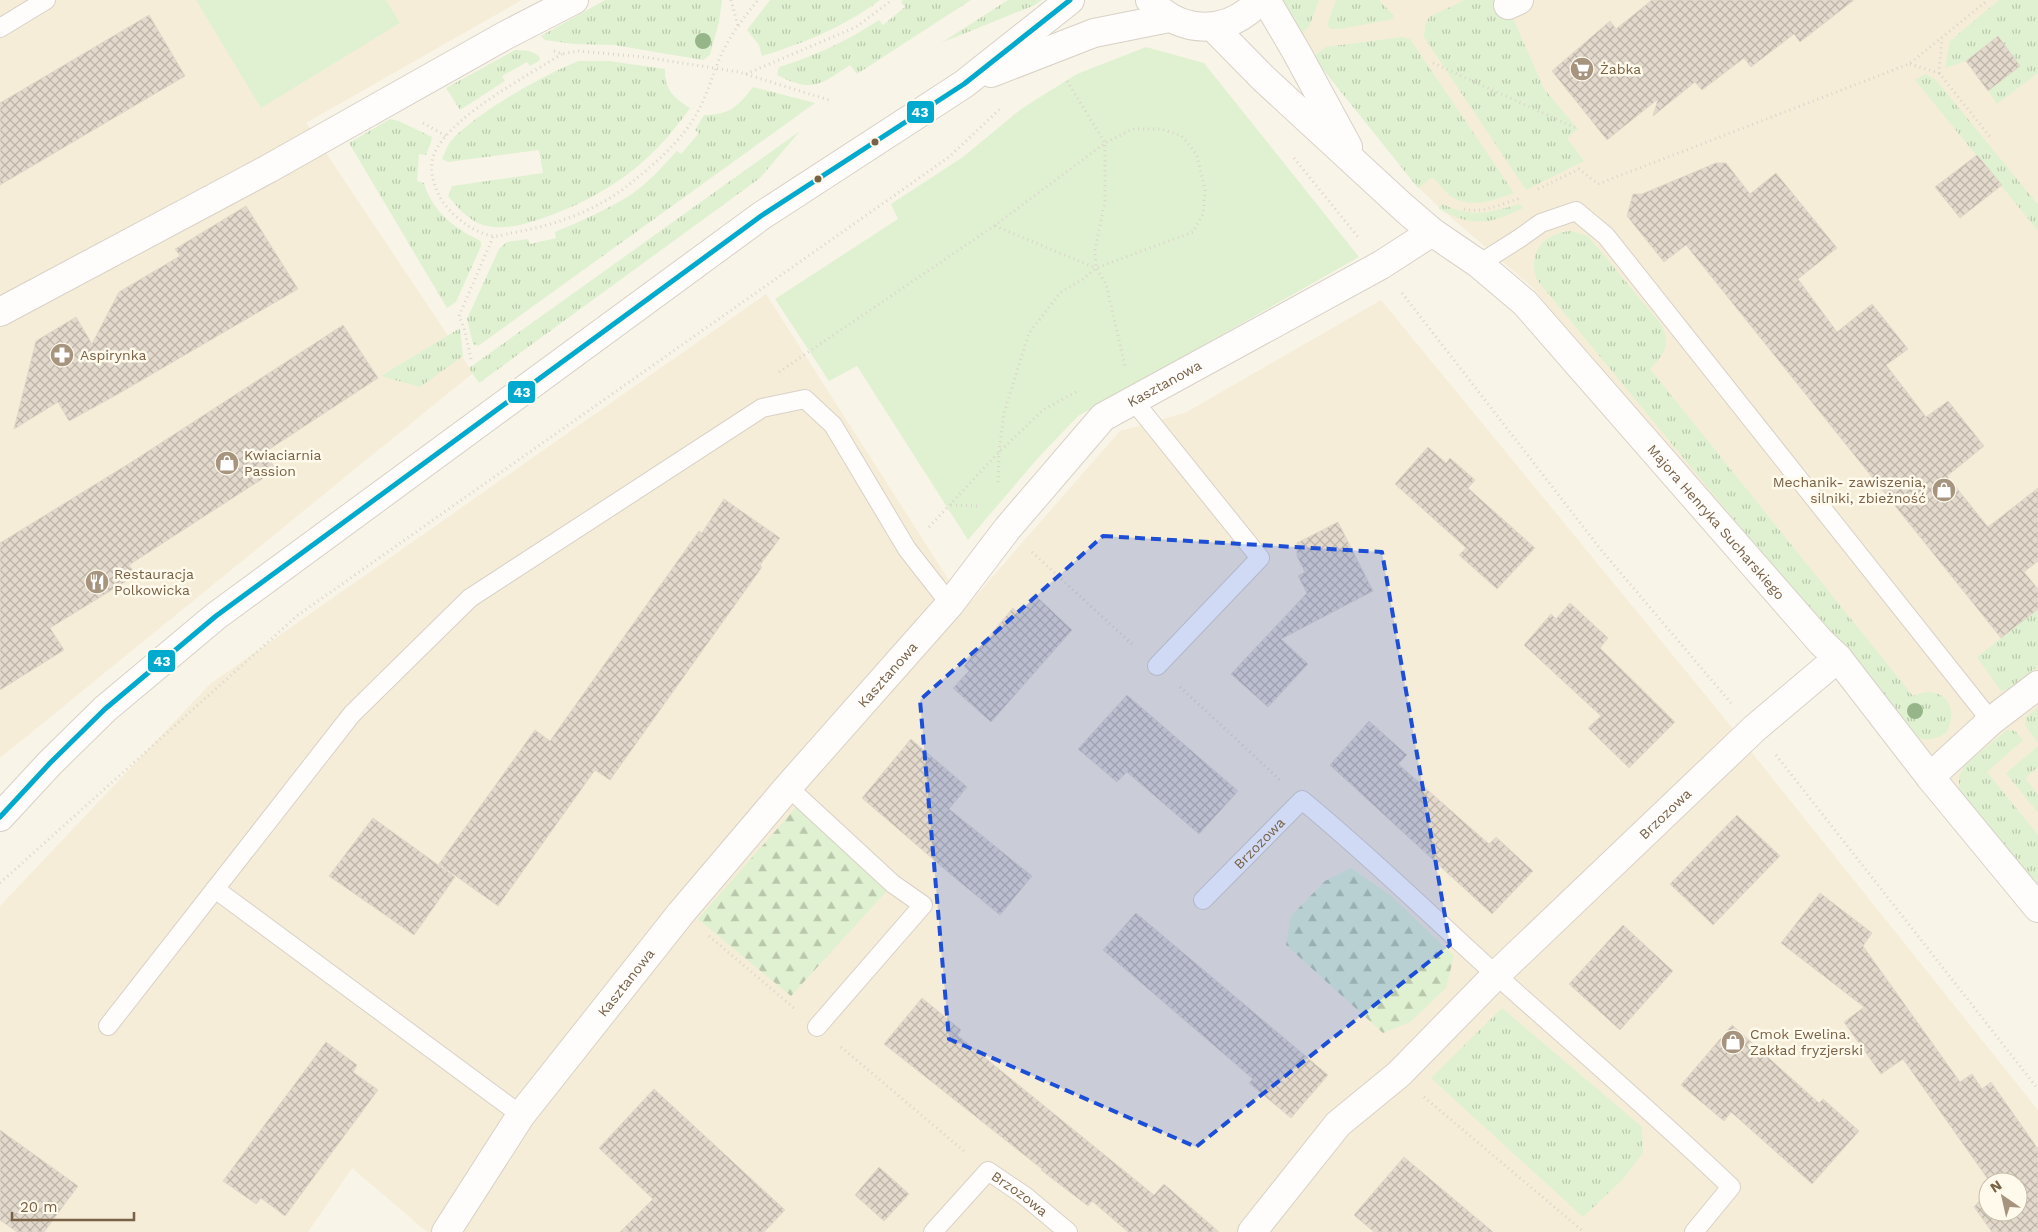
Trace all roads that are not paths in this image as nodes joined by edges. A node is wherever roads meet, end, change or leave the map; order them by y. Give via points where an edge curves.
1 (46, 0) edge
2 (574, 0) edge
3 (1070, 0) edge
4 (1260, 0) edge
5 (1266, 0) edge
6 (1159, 9) edge
7 (1213, 27) junction
8 (0, 28) edge
9 (964, 84) junction
10 (1360, 168) junction
11 (1432, 232) junction
12 (1479, 264) junction
13 (0, 312) edge
14 (1133, 400) junction
15 (950, 604) junction
16 (1838, 658) junction
17 (1157, 666) dead end
18 (2038, 685) edge
19 (1990, 721) junction
20 (1930, 777) junction
21 (788, 787) junction
22 (0, 817) edge
23 (215, 889) junction
24 (1203, 900) dead end
25 (2038, 908) edge
26 (1496, 974) junction
27 (108, 1026) dead end
28 (817, 1027) dead end
29 (521, 1115) junction
30 (446, 1232) edge
31 (933, 1232) edge
32 (1068, 1232) edge
33 (1252, 1232) edge
34 (1694, 1232) edge

1 - 8 lane
2 - 13 street
3 - 9 street
4 - 7 street via 1233,22
5 - 10 street, Majora Henryka Sucharskiego
6 - 7 street via 1190,26
6 - 9 street
7 - 10 street, Majora Henryka Sucharskiego
9 - 22 street via 762,216 216,616 105,709
10 - 11 street, Majora Henryka Sucharskiego
11 - 12 street, Majora Henryka Sucharskiego
11 - 14 street, Kasztanowa via 1381,265
12 - 16 street, Majora Henryka Sucharskiego via 1525,303
12 - 19 lane via 1541,223 1576,211 1606,236
14 - 15 street, Kasztanowa via 1103,417 1007,529
14 - 17 lane via 1260,558
15 - 21 street, Kasztanowa
15 - 23 lane via 908,550 832,425 805,399 762,408 470,598 352,714
16 - 20 street, Majora Henryka Sucharskiego
16 - 26 street, Brzozowa via 1755,728
18 - 19 street
19 - 20 street
20 - 25 street, Majora Henryka Sucharskiego
21 - 28 lane via 893,884 923,905
21 - 29 street, Kasztanowa via 681,913
23 - 27 lane
23 - 29 lane
24 - 26 lane, Brzozowa via 1302,800 1353,842
26 - 33 street, Brzozowa via 1399,1074 1338,1124
26 - 34 lane, Brzozowa via 1731,1187
29 - 30 street, Kasztanowa
31 - 32 lane, Brzozowa via 988,1171 1025,1196

